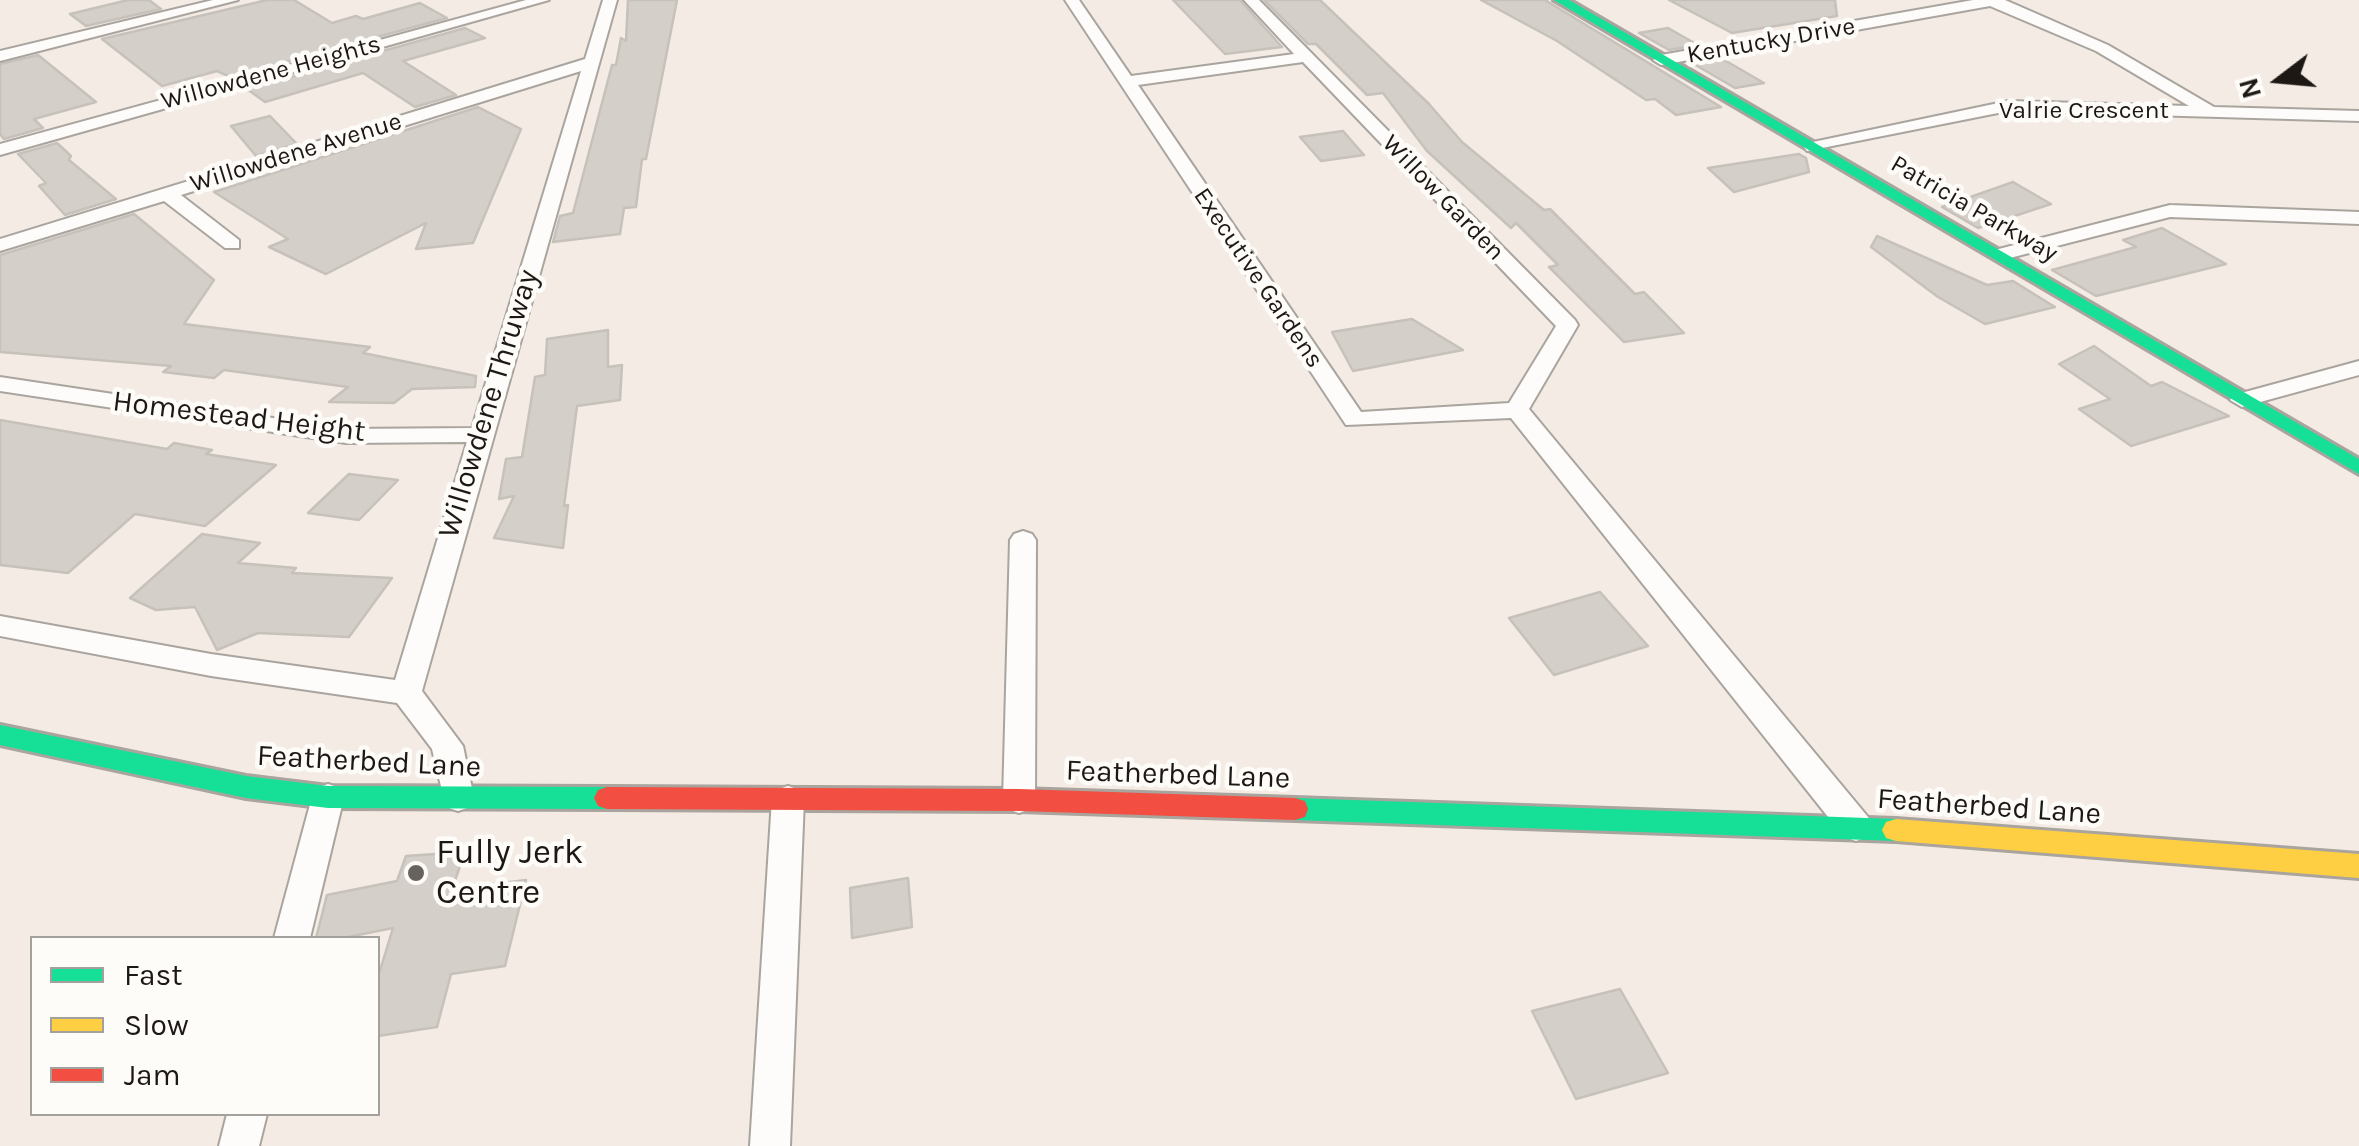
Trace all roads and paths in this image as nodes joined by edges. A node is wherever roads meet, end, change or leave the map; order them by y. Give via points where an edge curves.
1 (231, 0) edge
2 (542, 0) edge
3 (610, 0) edge
4 (1072, 0) edge
5 (1251, 0) edge
6 (1560, 0) edge
7 (1998, 0) edge
8 (1991, 1) edge
9 (0, 56) edge
10 (1305, 57) junction
11 (1661, 60) junction
12 (592, 62) junction
13 (1126, 82) junction
14 (2211, 112) junction
15 (2359, 116) edge
16 (1812, 147) junction
17 (0, 150) edge
18 (166, 193) junction
19 (2359, 218) edge
20 (0, 244) edge
21 (232, 244) dead end
22 (1998, 255) junction
23 (2359, 368) edge
24 (0, 384) edge
25 (2242, 400) junction
26 (1517, 410) junction
27 (479, 435) junction
28 (2359, 468) edge
29 (1023, 540) dead end
30 (0, 626) edge
31 (406, 693) junction
32 (0, 735) edge
33 (328, 797) junction
34 (458, 798) junction
35 (788, 799) junction
36 (1020, 800) junction
37 (1856, 827) junction
38 (2359, 866) edge
39 (293, 936) edge
40 (247, 1116) edge
41 (239, 1146) edge
42 (770, 1146) edge

1 - 9 street
2 - 17 street, Willowdene Heights
3 - 12 street, Willowdene Thruway
4 - 13 street, Executive Gardens
5 - 10 street, Willow Garden
6 - 11 main road, Patricia Parkway
7 - 8 street, Kentucky Drive
8 - 11 street, Kentucky Drive
8 - 14 street via 2102,48
10 - 13 street
10 - 26 street, Willow Garden via 1567,325
11 - 16 main road, Patricia Parkway
12 - 18 street, Willowdene Avenue
12 - 27 street, Willowdene Thruway
13 - 26 street, Executive Gardens via 1354,420
14 - 15 street, Valrie Crescent
14 - 16 street, Valrie Crescent via 2008,106
16 - 22 main road, Patricia Parkway
18 - 20 street, Willowdene Avenue
18 - 21 street
19 - 22 street via 2170,211
22 - 25 main road, Patricia Parkway
23 - 25 street
24 - 27 street, Homestead Height via 346,436
25 - 28 main road, Patricia Parkway
26 - 37 street
27 - 31 street, Willowdene Thruway
29 - 36 street
30 - 31 street
31 - 34 street via 447,746
32 - 33 main road, Featherbed Lane via 246,787
33 - 34 main road, Featherbed Lane
33 - 39 street
34 - 35 main road, Featherbed Lane
35 - 36 main road, Featherbed Lane
35 - 42 street
36 - 37 main road, Featherbed Lane
37 - 38 main road, Featherbed Lane
40 - 41 street

